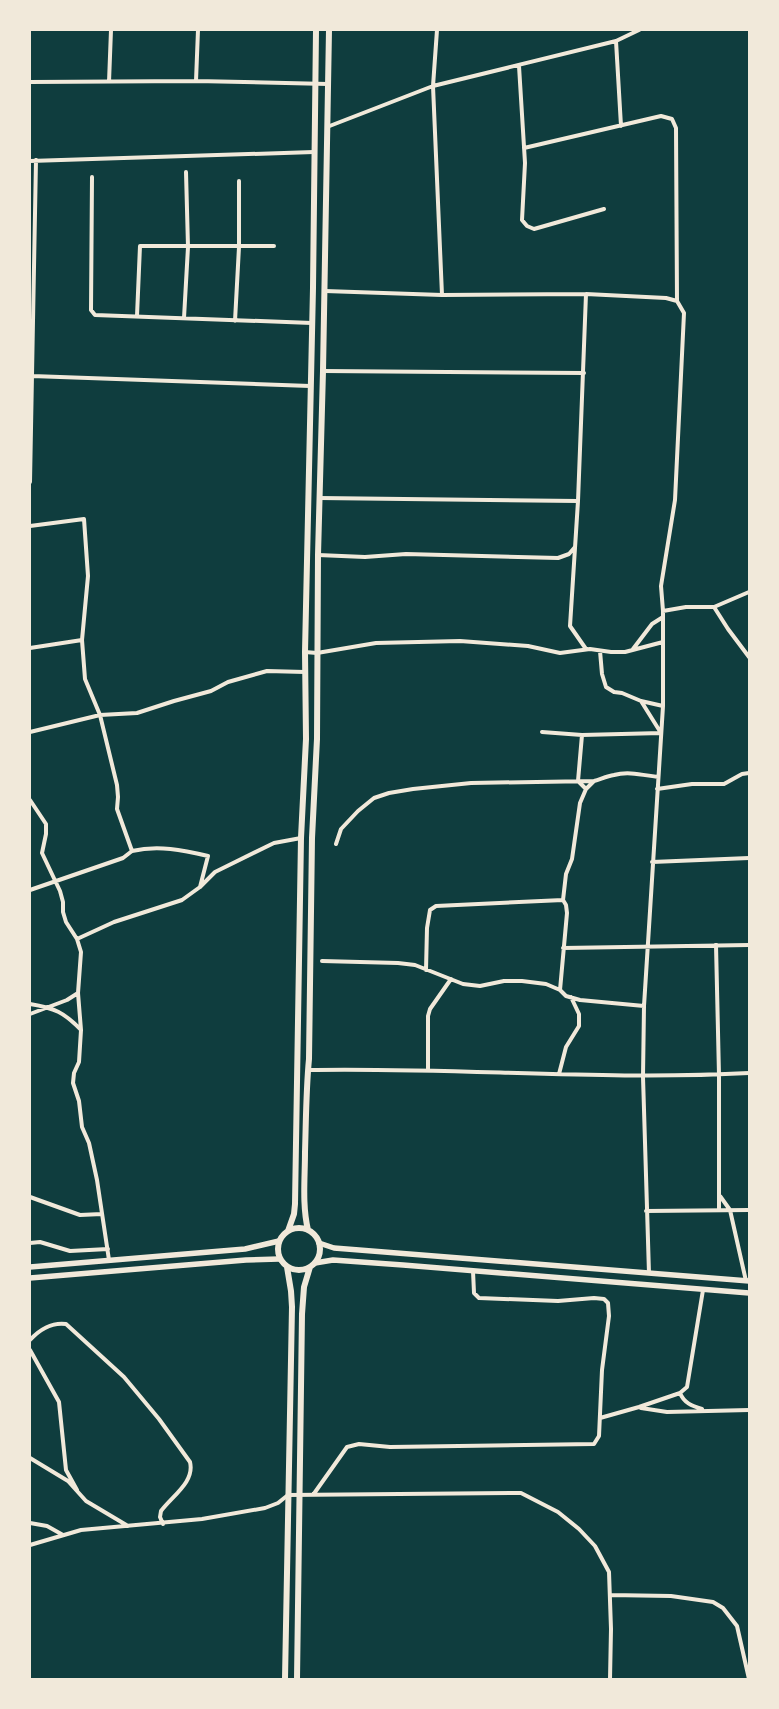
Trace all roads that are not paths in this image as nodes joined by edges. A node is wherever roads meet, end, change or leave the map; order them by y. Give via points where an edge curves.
1 (111, 30) edge
2 (198, 30) edge
3 (316, 30) edge
4 (329, 30) edge
5 (437, 30) edge
6 (640, 30) edge
7 (616, 42) junction
8 (519, 66) junction
9 (196, 81) junction
10 (30, 82) edge
11 (109, 82) junction
12 (315, 84) junction
13 (328, 84) junction
14 (433, 86) junction
15 (622, 126) junction
16 (327, 127) junction
17 (524, 148) junction
18 (314, 152) junction
19 (36, 160) junction
20 (30, 161) edge
21 (186, 172) dead end
22 (92, 177) dead end
23 (239, 181) dead end
24 (604, 210) dead end
25 (313, 232) junction
26 (326, 233) junction
27 (274, 246) dead end
28 (188, 247) junction
29 (239, 247) junction
30 (324, 291) junction
31 (586, 294) junction
32 (442, 295) junction
33 (677, 301) junction
34 (137, 316) junction
35 (184, 318) junction
36 (235, 321) junction
37 (312, 323) junction
38 (31, 332) edge
39 (323, 371) junction
40 (584, 373) junction
41 (32, 376) junction
42 (310, 386) junction
43 (31, 415) edge
44 (30, 482) edge
45 (319, 498) junction
46 (578, 501) junction
47 (30, 526) edge
48 (575, 547) junction
49 (318, 555) junction
50 (749, 592) edge
51 (714, 607) junction
52 (663, 611) junction
53 (663, 617) junction
54 (82, 640) junction
55 (663, 642) junction
56 (30, 648) edge
57 (586, 649) junction
58 (633, 649) junction
59 (600, 651) junction
60 (305, 652) junction
61 (318, 653) junction
62 (749, 657) edge
63 (305, 672) junction
64 (641, 701) junction
65 (662, 706) junction
66 (100, 715) junction
67 (30, 732) edge
68 (542, 732) dead end
69 (661, 734) junction
70 (582, 735) junction
71 (749, 773) edge
72 (658, 777) junction
73 (578, 781) junction
74 (594, 781) junction
75 (586, 789) junction
76 (657, 789) junction
77 (30, 800) edge
78 (301, 838) junction
79 (336, 844) dead end
80 (132, 851) junction
81 (749, 858) edge
82 (652, 862) junction
83 (56, 880) junction
84 (200, 887) junction
85 (30, 890) edge
86 (563, 900) junction
87 (76, 939) junction
88 (749, 945) edge
89 (716, 946) junction
90 (646, 947) junction
91 (563, 948) junction
92 (322, 961) dead end
93 (426, 970) junction
94 (451, 980) junction
95 (560, 990) junction
96 (78, 992) junction
97 (571, 997) junction
98 (30, 1004) edge
99 (644, 1006) junction
100 (49, 1008) junction
101 (30, 1014) edge
102 (81, 1030) junction
103 (308, 1070) junction
104 (428, 1070) junction
105 (560, 1074) junction
106 (749, 1074) edge
107 (719, 1075) junction
108 (643, 1077) junction
109 (719, 1195) junction
110 (30, 1197) edge
111 (719, 1210) junction
112 (730, 1210) junction
113 (749, 1210) edge
114 (646, 1211) junction
115 (102, 1214) junction
116 (308, 1230) junction
117 (288, 1231) junction
118 (279, 1241) junction
119 (30, 1243) edge
120 (319, 1243) junction
121 (108, 1249) junction
122 (279, 1259) junction
123 (109, 1260) junction
124 (312, 1265) junction
125 (30, 1267) edge
126 (287, 1267) junction
127 (473, 1271) junction
128 (649, 1273) junction
129 (30, 1278) edge
130 (747, 1281) edge
131 (703, 1290) junction
132 (749, 1293) edge
133 (30, 1340) edge
134 (30, 1350) edge
135 (680, 1393) junction
136 (639, 1407) junction
137 (704, 1410) junction
138 (749, 1410) edge
139 (600, 1418) junction
140 (30, 1458) edge
141 (77, 1490) junction
142 (288, 1494) junction
143 (300, 1495) junction
144 (313, 1495) junction
145 (30, 1523) edge
146 (163, 1524) junction
147 (130, 1527) junction
148 (63, 1535) junction
149 (30, 1545) edge
150 (610, 1595) junction
151 (285, 1679) edge
152 (296, 1679) edge
153 (610, 1679) edge
154 (749, 1679) edge

1 - 11 street
2 - 9 street
3 - 12 main road
4 - 13 main road
5 - 14 street
6 - 7 street
7 - 8 street
7 - 15 street
8 - 14 street
8 - 17 street
9 - 11 street
9 - 12 street
10 - 11 street
12 - 13 street
12 - 18 main road
13 - 16 main road
14 - 16 street
14 - 32 street
15 - 17 street
15 - 33 street via 661,116 672,119 676,128
16 - 26 main road
17 - 24 street via 522,220 527,226 534,229
18 - 19 street
18 - 25 main road
19 - 20 street
19 - 38 street
21 - 28 street
22 - 34 street via 91,310 95,315
23 - 29 street
25 - 26 main road
25 - 37 main road
26 - 30 main road
27 - 29 street
28 - 29 street
28 - 34 street via 140,246
28 - 35 street
29 - 36 street
30 - 32 street
30 - 39 main road
31 - 32 street
31 - 33 street
31 - 40 street
33 - 52 street via 684,313 676,500 661,586
34 - 35 street
35 - 36 street
36 - 37 street
37 - 42 main road
38 - 41 street
39 - 40 street
39 - 45 main road
40 - 46 street
41 - 42 street
41 - 43 street
42 - 60 main road
43 - 44 street
45 - 46 street
45 - 49 main road
46 - 48 street
47 - 54 street via 84,519 88,576
48 - 49 street via 569,554 558,558
48 - 57 street via 570,626
49 - 61 main road
50 - 51 street
51 - 52 street
51 - 62 street
52 - 53 street
53 - 55 street
53 - 58 street via 652,624
54 - 56 street
54 - 66 street via 85,679
55 - 58 street
55 - 65 street
57 - 59 street
57 - 61 street via 560,653 528,646 460,642 376,643
58 - 59 street via 625,652
59 - 64 street via 606,687
60 - 61 street
60 - 63 main road
61 - 103 main road
63 - 66 street via 268,671 137,712
63 - 78 main road via 306,739
64 - 65 street
64 - 69 street
65 - 69 street
66 - 67 street
66 - 80 street via 117,784 117,809
68 - 70 street
69 - 70 street
69 - 72 street
70 - 73 street
71 - 76 street via 724,784
72 - 74 street via 623,773
72 - 76 street
73 - 74 street
73 - 75 street
73 - 79 street via 471,783 389,793 374,798 358,810 342,829
74 - 75 street
75 - 86 street via 577,818
76 - 82 street
77 - 83 street via 46,824 42,853
78 - 84 street via 274,843 215,872
78 - 117 main road via 295,1204
80 - 83 street via 123,858
80 - 84 street via 165,849 208,856
81 - 82 street
82 - 90 street
83 - 85 street
83 - 87 street via 64,902 66,922
84 - 87 street via 182,900 114,922
86 - 91 street via 567,913
86 - 93 street via 436,906 430,910 427,928
87 - 96 street via 81,952
88 - 89 street
89 - 90 street
89 - 107 street
90 - 91 street
90 - 99 street
91 - 95 street
92 - 93 street via 398,963
93 - 94 street
94 - 95 street via 480,986 522,981 546,984
94 - 104 street via 430,1008
95 - 97 street
96 - 100 street
96 - 102 street
97 - 99 street
97 - 105 street via 579,1014 579,1026 566,1046
98 - 100 street
99 - 108 street
100 - 101 street
100 - 102 street via 63,1013
102 - 115 street via 79,1062 73,1082 82,1127 89,1143
103 - 104 street
103 - 116 main road via 305,1215
104 - 105 street
105 - 108 street
106 - 107 street
107 - 108 street
107 - 109 street
108 - 114 street
109 - 111 street
109 - 112 street
110 - 115 street via 80,1215
111 - 112 street
111 - 114 street
112 - 113 street
112 - 130 street
114 - 128 street
115 - 121 street
116 - 117 main road
116 - 120 main road
117 - 118 main road
118 - 122 main road
118 - 123 main road via 244,1249
119 - 121 street via 40,1242 70,1251
120 - 124 main road via 319,1257
120 - 128 main road via 334,1248
121 - 123 street
122 - 126 main road
122 - 129 main road
123 - 125 main road
124 - 126 main road via 296,1270
124 - 127 main road via 334,1260
124 - 143 main road via 303,1298
126 - 142 main road via 292,1291
127 - 131 main road
127 - 139 street via 474,1293 479,1298 558,1301 594,1298 608,1303
128 - 130 main road
131 - 132 main road
131 - 135 street via 687,1387
133 - 146 street via 45,1328 66,1324 115,1367 159,1419 192,1468 189,1479 161,1511
134 - 141 street via 59,1402 66,1470
135 - 136 street
135 - 137 street via 688,1403
136 - 137 street via 667,1412
136 - 139 street
137 - 138 street
139 - 144 street via 599,1436 594,1444 588,1445 390,1447 359,1444 347,1447
140 - 141 street
141 - 147 street via 86,1501
142 - 143 street
142 - 146 street via 265,1508
142 - 151 main road
143 - 144 street
143 - 152 main road
144 - 150 street via 520,1493 558,1512 595,1546 609,1572
145 - 148 street via 47,1526
146 - 147 street
147 - 148 street via 98,1527
148 - 149 street
150 - 153 street
150 - 154 street via 671,1596 713,1602 723,1608 737,1626

